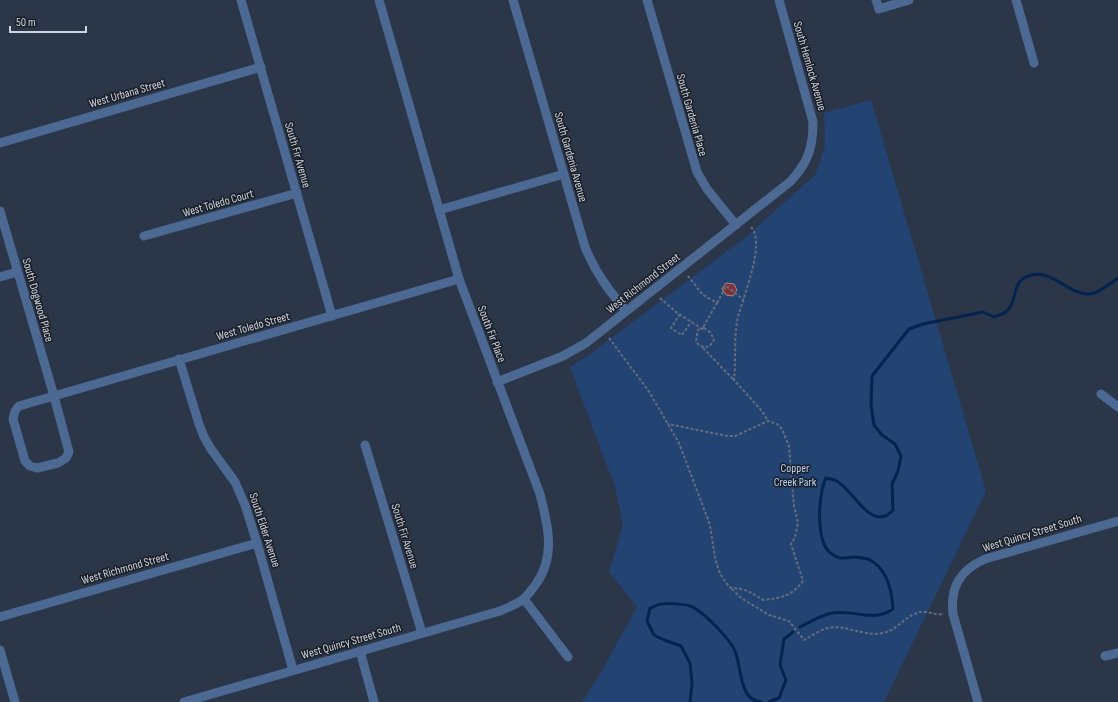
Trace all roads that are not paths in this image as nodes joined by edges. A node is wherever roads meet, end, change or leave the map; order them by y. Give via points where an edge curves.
1 (241, 0) edge
2 (378, 0) edge
3 (514, 0) edge
4 (647, 0) edge
5 (779, 0) edge
6 (909, 0) edge
7 (1016, 0) edge
8 (878, 4) edge
9 (1034, 63) dead end
10 (261, 67) junction
11 (0, 143) edge
12 (564, 174) junction
13 (791, 181) joint
14 (297, 194) junction
15 (439, 210) junction
16 (0, 211) edge
17 (736, 225) junction
18 (144, 236) dead end
19 (17, 272) junction
20 (0, 277) edge
21 (459, 279) junction
22 (626, 311) junction
23 (332, 316) junction
24 (179, 359) junction
25 (497, 382) junction
26 (1101, 394) dead end
27 (54, 396) junction
28 (1118, 407) edge
29 (365, 445) dead end
30 (1118, 522) edge
31 (257, 543) junction
32 (524, 599) junction
33 (0, 617) edge
34 (422, 633) junction
35 (0, 650) edge
36 (360, 651) junction
37 (1118, 653) edge
38 (1105, 656) dead end
39 (568, 657) dead end
40 (294, 670) junction
41 (15, 702) edge
42 (184, 702) edge
43 (374, 702) edge
44 (978, 702) edge

1 - 10 street, South Fir Avenue
2 - 15 street, South Fir Place
3 - 12 street, South Gardenia Avenue
4 - 17 street, South Gardenia Place via 697,172 707,189
5 - 13 street, South Hemlock Avenue via 813,122 810,151 803,167
6 - 8 street
7 - 9 street
10 - 11 street, West Urbana Street
10 - 14 street, South Fir Avenue
12 - 15 street
12 - 22 street, South Gardenia Avenue via 591,262
13 - 17 street, West Richmond Street
14 - 18 street, West Toledo Court
14 - 23 street, South Fir Avenue
15 - 21 street, South Fir Place
16 - 19 street, South Dogwood Place
17 - 22 street, West Richmond Street
19 - 20 street
19 - 27 street, South Dogwood Place
21 - 23 street, West Toledo Street
21 - 25 street, South Fir Place
22 - 25 street, West Richmond Street via 575,350
23 - 24 street, West Toledo Street
24 - 27 street, West Toledo Street
24 - 31 street, South Elder Avenue via 199,424 211,449 241,493
25 - 32 street, South Fir Place via 538,488 548,530 546,568
26 - 28 street
27 - 27 street, South Dogwood Place via 19,406 15,411 13,419 25,461 30,466 38,468 58,463 66,458 69,452
29 - 34 street, South Fir Avenue
30 - 44 street, West Quincy Street South via 985,559 967,570 953,593 952,602 953,614
31 - 33 street, West Richmond Street
31 - 40 street, South Elder Avenue
32 - 34 street, West Quincy Street South via 500,611
32 - 39 street
34 - 36 street, West Quincy Street South
35 - 41 street
36 - 40 street, West Quincy Street South
36 - 43 street
37 - 38 street
40 - 42 street, West Quincy Street South

